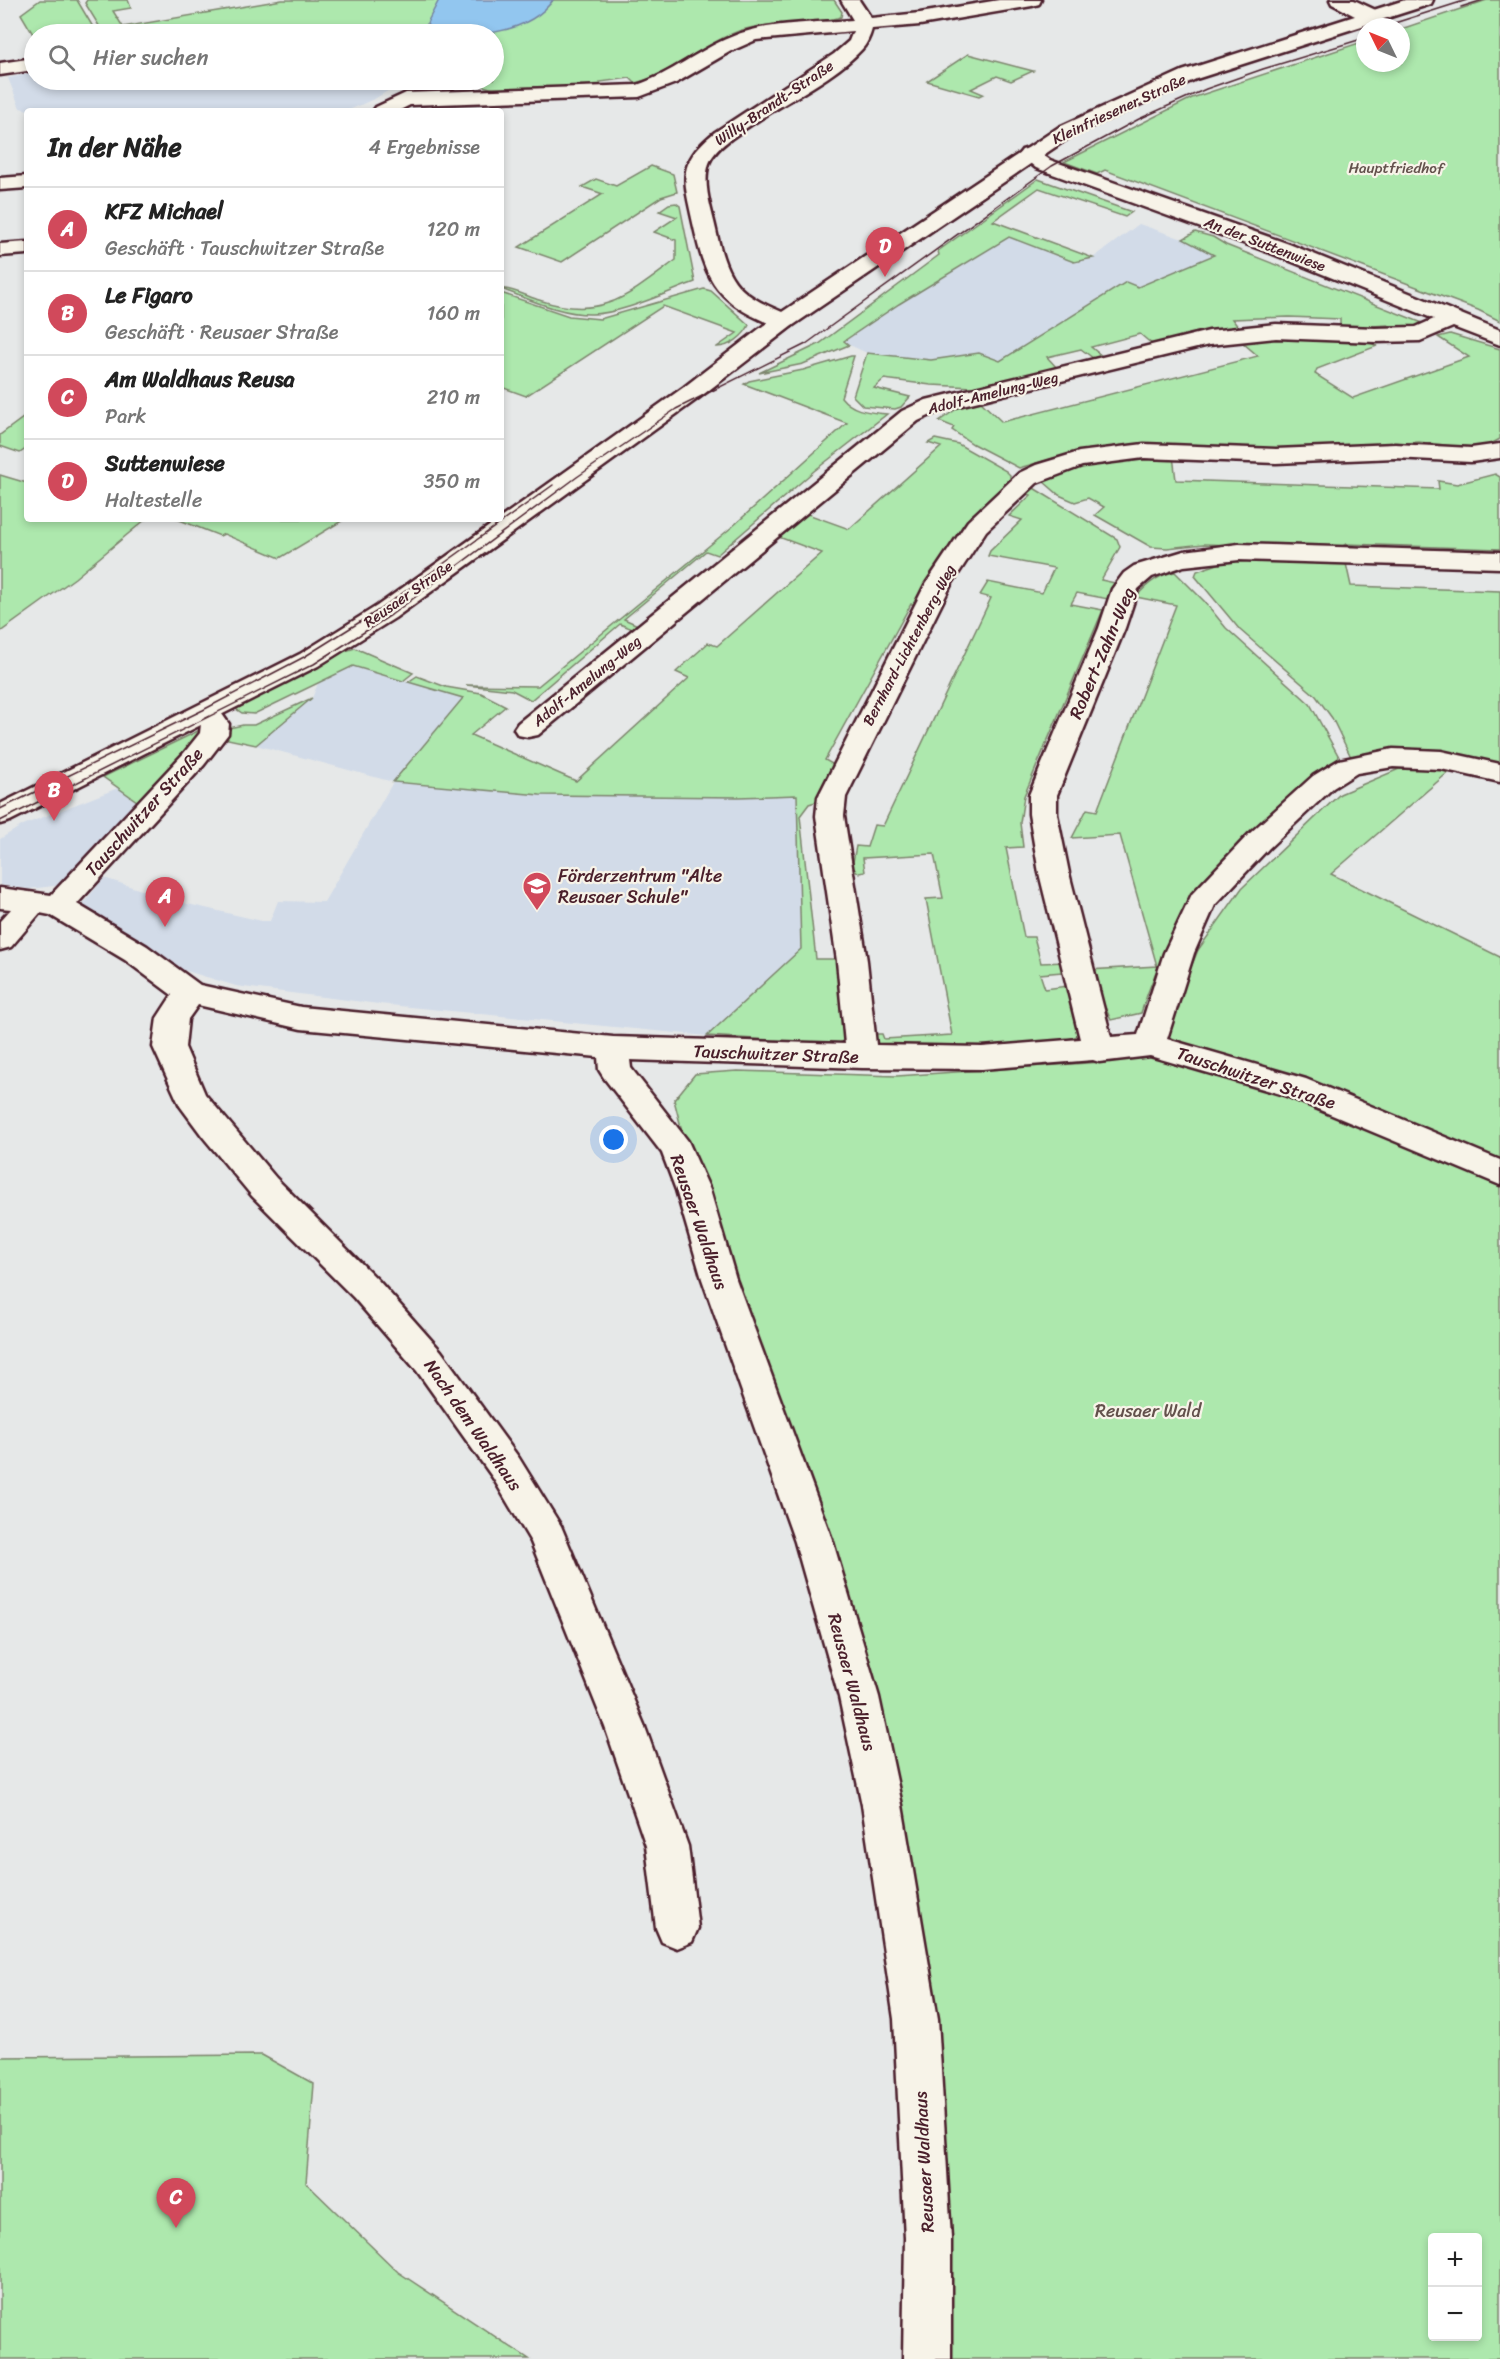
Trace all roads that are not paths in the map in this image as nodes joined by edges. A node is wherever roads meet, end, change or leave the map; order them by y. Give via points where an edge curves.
1 (850, 0) edge
2 (1032, 0) edge
3 (1340, 0) edge
4 (1424, 0) edge
5 (1375, 17) junction
6 (865, 24) junction
7 (24, 65) edge
8 (0, 69) edge
9 (388, 108) edge
10 (1029, 154) junction
11 (24, 182) edge
12 (0, 184) edge
13 (24, 248) edge
14 (0, 250) edge
15 (1454, 318) junction
16 (784, 321) junction
17 (1500, 338) edge
18 (1500, 451) edge
19 (1500, 560) edge
20 (207, 713) junction
21 (528, 729) dead end
22 (1500, 773) edge
23 (0, 815) edge
24 (0, 898) edge
25 (45, 905) junction
26 (0, 940) edge
27 (190, 993) junction
28 (1150, 1045) junction
29 (613, 1048) junction
30 (1099, 1050) junction
31 (862, 1057) junction
32 (1500, 1173) edge
33 (677, 1928) dead end
34 (927, 2359) edge

1 - 6 street
2 - 6 street via 971,12
3 - 5 street
4 - 5 street, Kleinfriesener Straße
5 - 10 street, Kleinfriesener Straße via 1189,75 1066,131
6 - 9 street via 742,38 669,81 639,91 405,99
6 - 16 street, Willy-Brandt-Straße via 857,44 700,156 699,194 709,250 719,279 743,302
7 - 8 street
10 - 15 street, An der Suttenwiese via 1043,164 1281,249
10 - 16 street, Kleinfriesener Straße
11 - 12 street
13 - 14 street
15 - 17 street, An der Suttenwiese
15 - 21 street, Adolf-Amelung-Weg via 1420,334 1305,330 1209,338 934,405 910,416
16 - 20 street, Reusaer Straße via 692,392 386,612 309,660
18 - 31 street, Bernhard-Lichtenberg-Weg via 1471,455 1395,451 1276,456 1125,452 1079,459 1045,470 1013,490 976,526 938,585 832,797 830,816
19 - 30 street, Robert-Zahn-Weg via 1239,552 1197,556 1148,569 1133,578 1123,592 1042,795 1054,873
20 - 23 street, Reusaer Straße
20 - 25 street, Tauschwitzer Straße via 215,724 214,734 201,751
22 - 28 street via 1441,760 1393,758 1349,766 1323,782 1202,901 1179,953
24 - 25 street, Tauschwitzer Straße
25 - 26 street
25 - 27 street, Tauschwitzer Straße via 136,953
27 - 29 street, Tauschwitzer Straße via 301,1018
27 - 33 street, Nach dem Waldhaus via 173,1018 170,1047 191,1098 264,1186 366,1289 429,1361 506,1468 548,1537 625,1727 667,1846
28 - 30 street, Tauschwitzer Straße
28 - 32 street, Tauschwitzer Straße via 1295,1087
29 - 31 street, Tauschwitzer Straße
29 - 34 street, Reusaer Waldhaus via 615,1070 676,1149 693,1190 719,1279 814,1542 859,1697 882,1805 916,2019 928,2238
30 - 31 street, Tauschwitzer Straße via 982,1058

